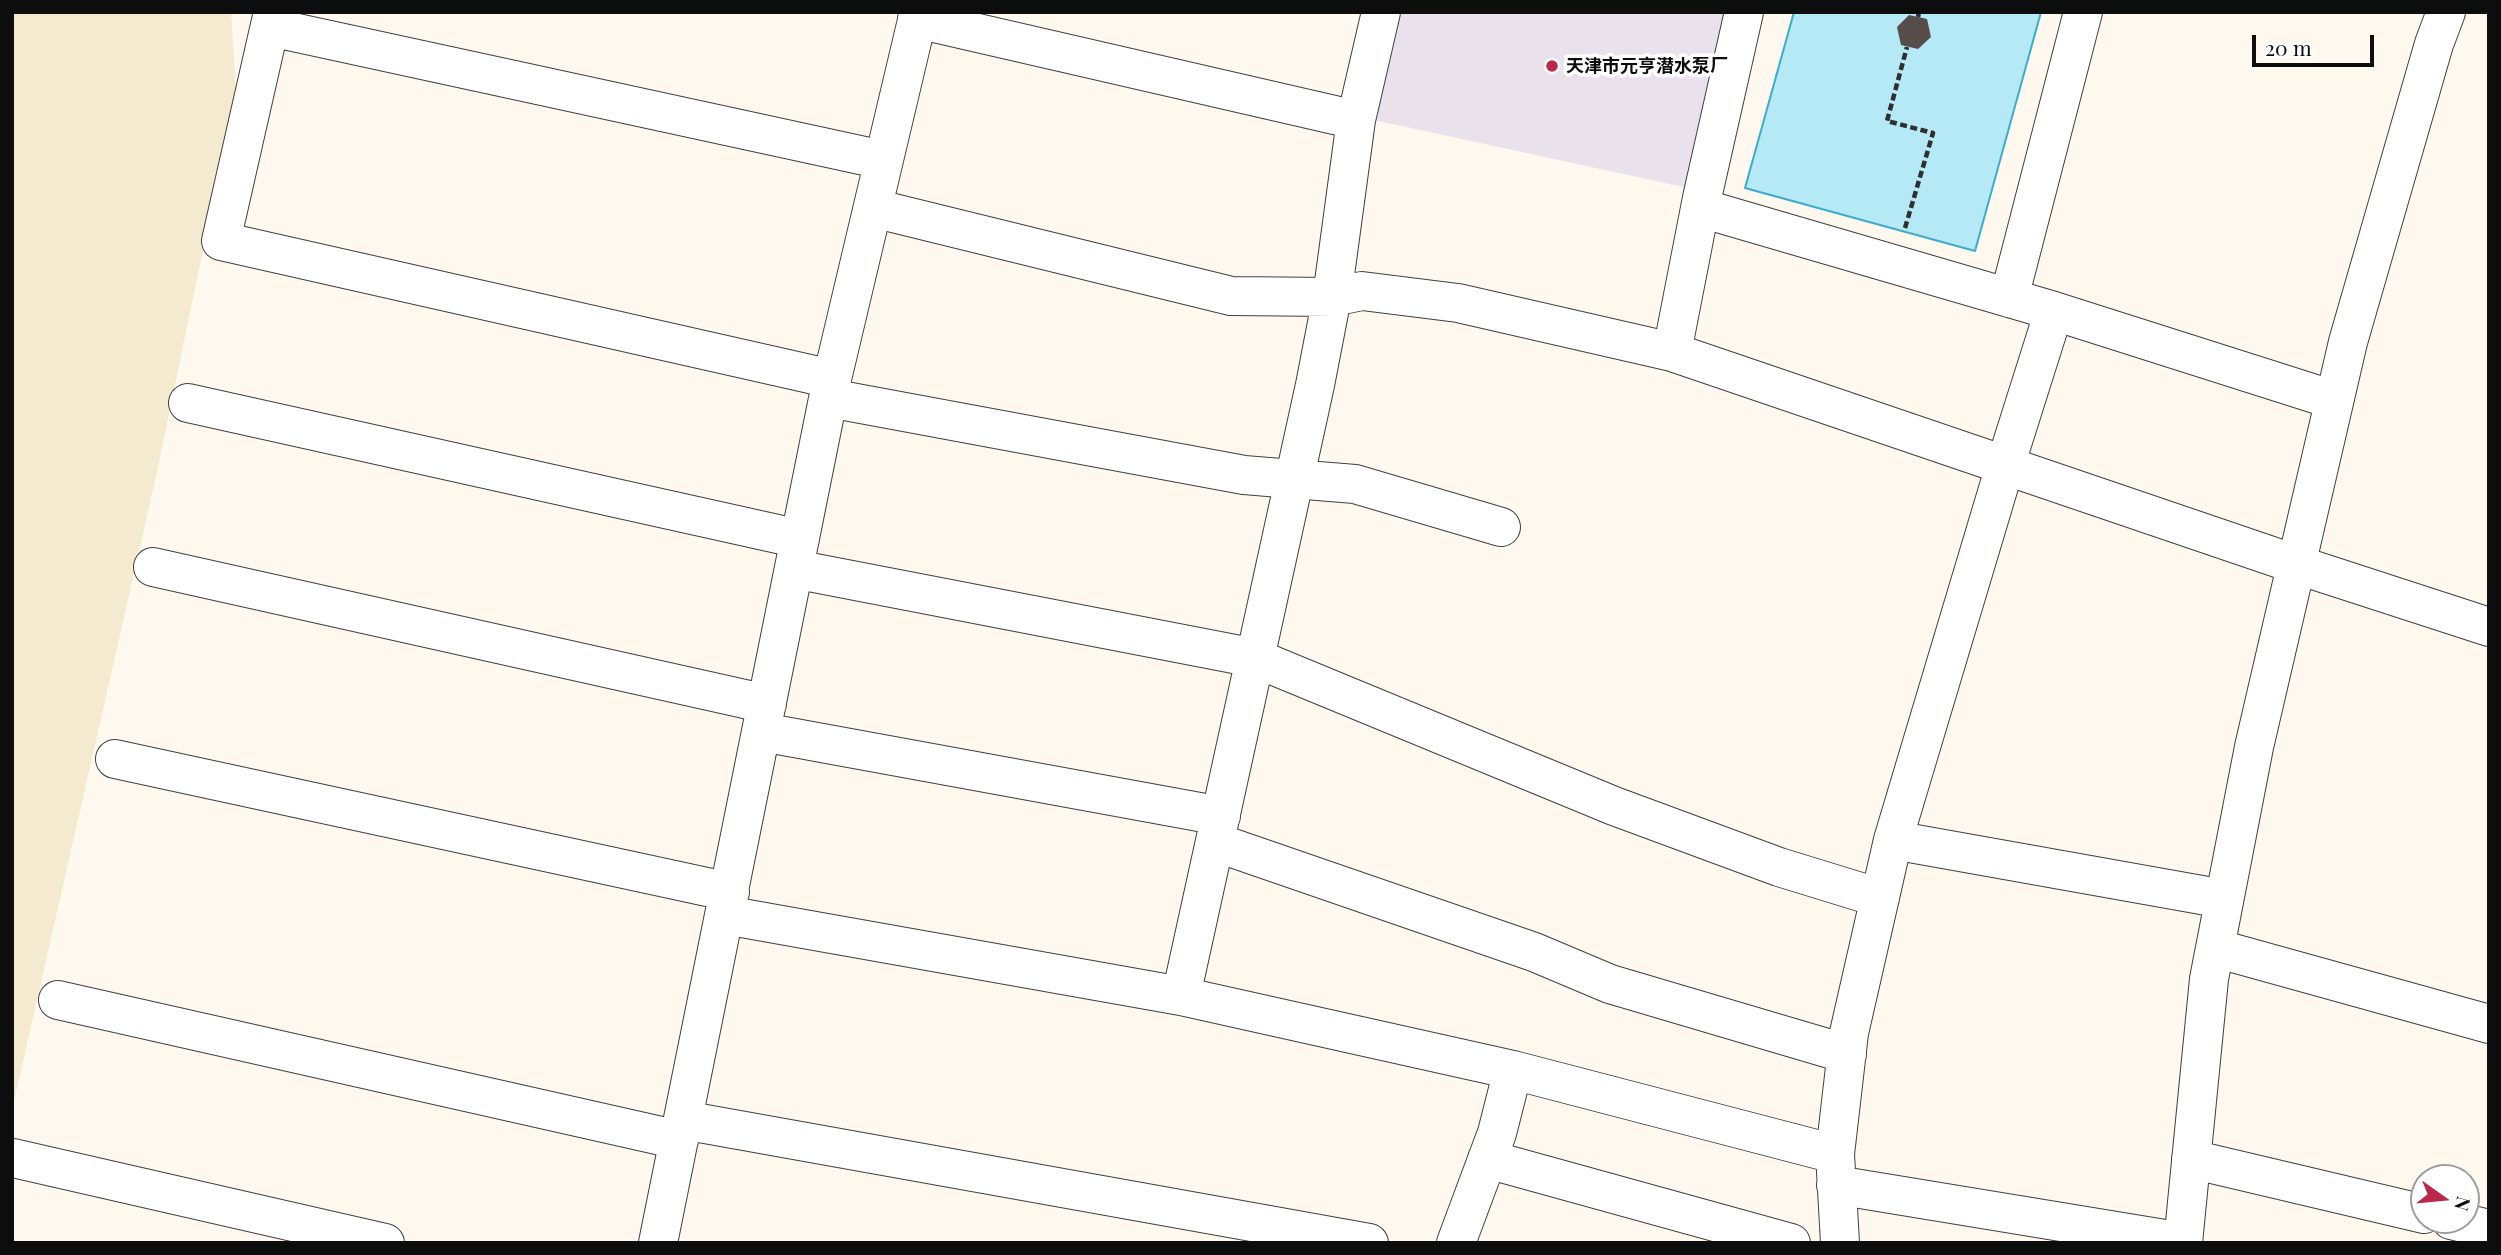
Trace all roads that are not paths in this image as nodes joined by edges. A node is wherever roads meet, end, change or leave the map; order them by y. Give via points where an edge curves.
1 (1381, 12) edge
2 (1744, 12) edge
3 (2082, 12) edge
4 (2446, 12) edge
5 (918, 16) edge
6 (272, 20) edge
7 (1356, 120) junction
8 (883, 160) junction
9 (873, 208) junction
10 (1701, 208) junction
11 (1332, 297) junction
12 (2009, 298) junction
13 (2054, 311) junction
14 (1672, 352) junction
15 (831, 389) junction
16 (2334, 400) junction
17 (188, 403) dead end
18 (2005, 466) junction
19 (1294, 481) junction
20 (1501, 527) dead end
21 (797, 554) junction
22 (2295, 564) junction
23 (153, 567) dead end
24 (2489, 628) edge
25 (1255, 658) junction
26 (765, 718) junction
27 (115, 759) dead end
28 (1218, 829) junction
29 (1893, 840) junction
30 (1880, 898) junction
31 (2224, 900) junction
32 (727, 903) junction
33 (2215, 948) junction
34 (1181, 996) junction
35 (58, 1000) dead end
36 (2489, 1024) edge
37 (1847, 1054) junction
38 (1513, 1070) junction
39 (681, 1130) junction
40 (13, 1158) edge
41 (1487, 1159) junction
42 (2191, 1159) junction
43 (1835, 1169) junction
44 (2410, 1211) edge
45 (2183, 1242) edge
46 (385, 1243) edge
47 (658, 1243) edge
48 (1369, 1243) edge
49 (1457, 1243) edge
50 (1791, 1243) edge
51 (1840, 1243) edge

1 - 7 street
2 - 10 street
3 - 12 street
4 - 16 street
5 - 7 street
5 - 8 street
6 - 8 street
6 - 15 street via 221,241
7 - 11 street
8 - 9 street
9 - 11 street via 1231,296
9 - 15 street
10 - 12 street
10 - 14 street
11 - 14 street via 1363,291 1458,303
11 - 19 street
12 - 13 street
13 - 16 street
13 - 18 street
14 - 18 street
15 - 19 street via 1244,475
15 - 21 street
16 - 22 street
17 - 21 street
18 - 22 street
18 - 29 street
19 - 20 street via 1354,484
19 - 25 street
21 - 25 street
21 - 26 street
22 - 24 street
22 - 31 street
23 - 26 street
25 - 28 street
25 - 30 street via 1614,806 1779,867
26 - 28 street
26 - 32 street
27 - 32 street
28 - 34 street
28 - 37 street via 1610,984
29 - 30 street
29 - 31 street
30 - 37 street
31 - 33 street
32 - 34 street
32 - 39 street
33 - 36 street
33 - 42 street
34 - 38 street
35 - 39 street
37 - 43 street
38 - 41 street
38 - 43 street
39 - 47 street
39 - 48 street
40 - 46 street
41 - 49 street
41 - 50 street
42 - 44 street
42 - 45 street
43 - 45 street
43 - 51 street

